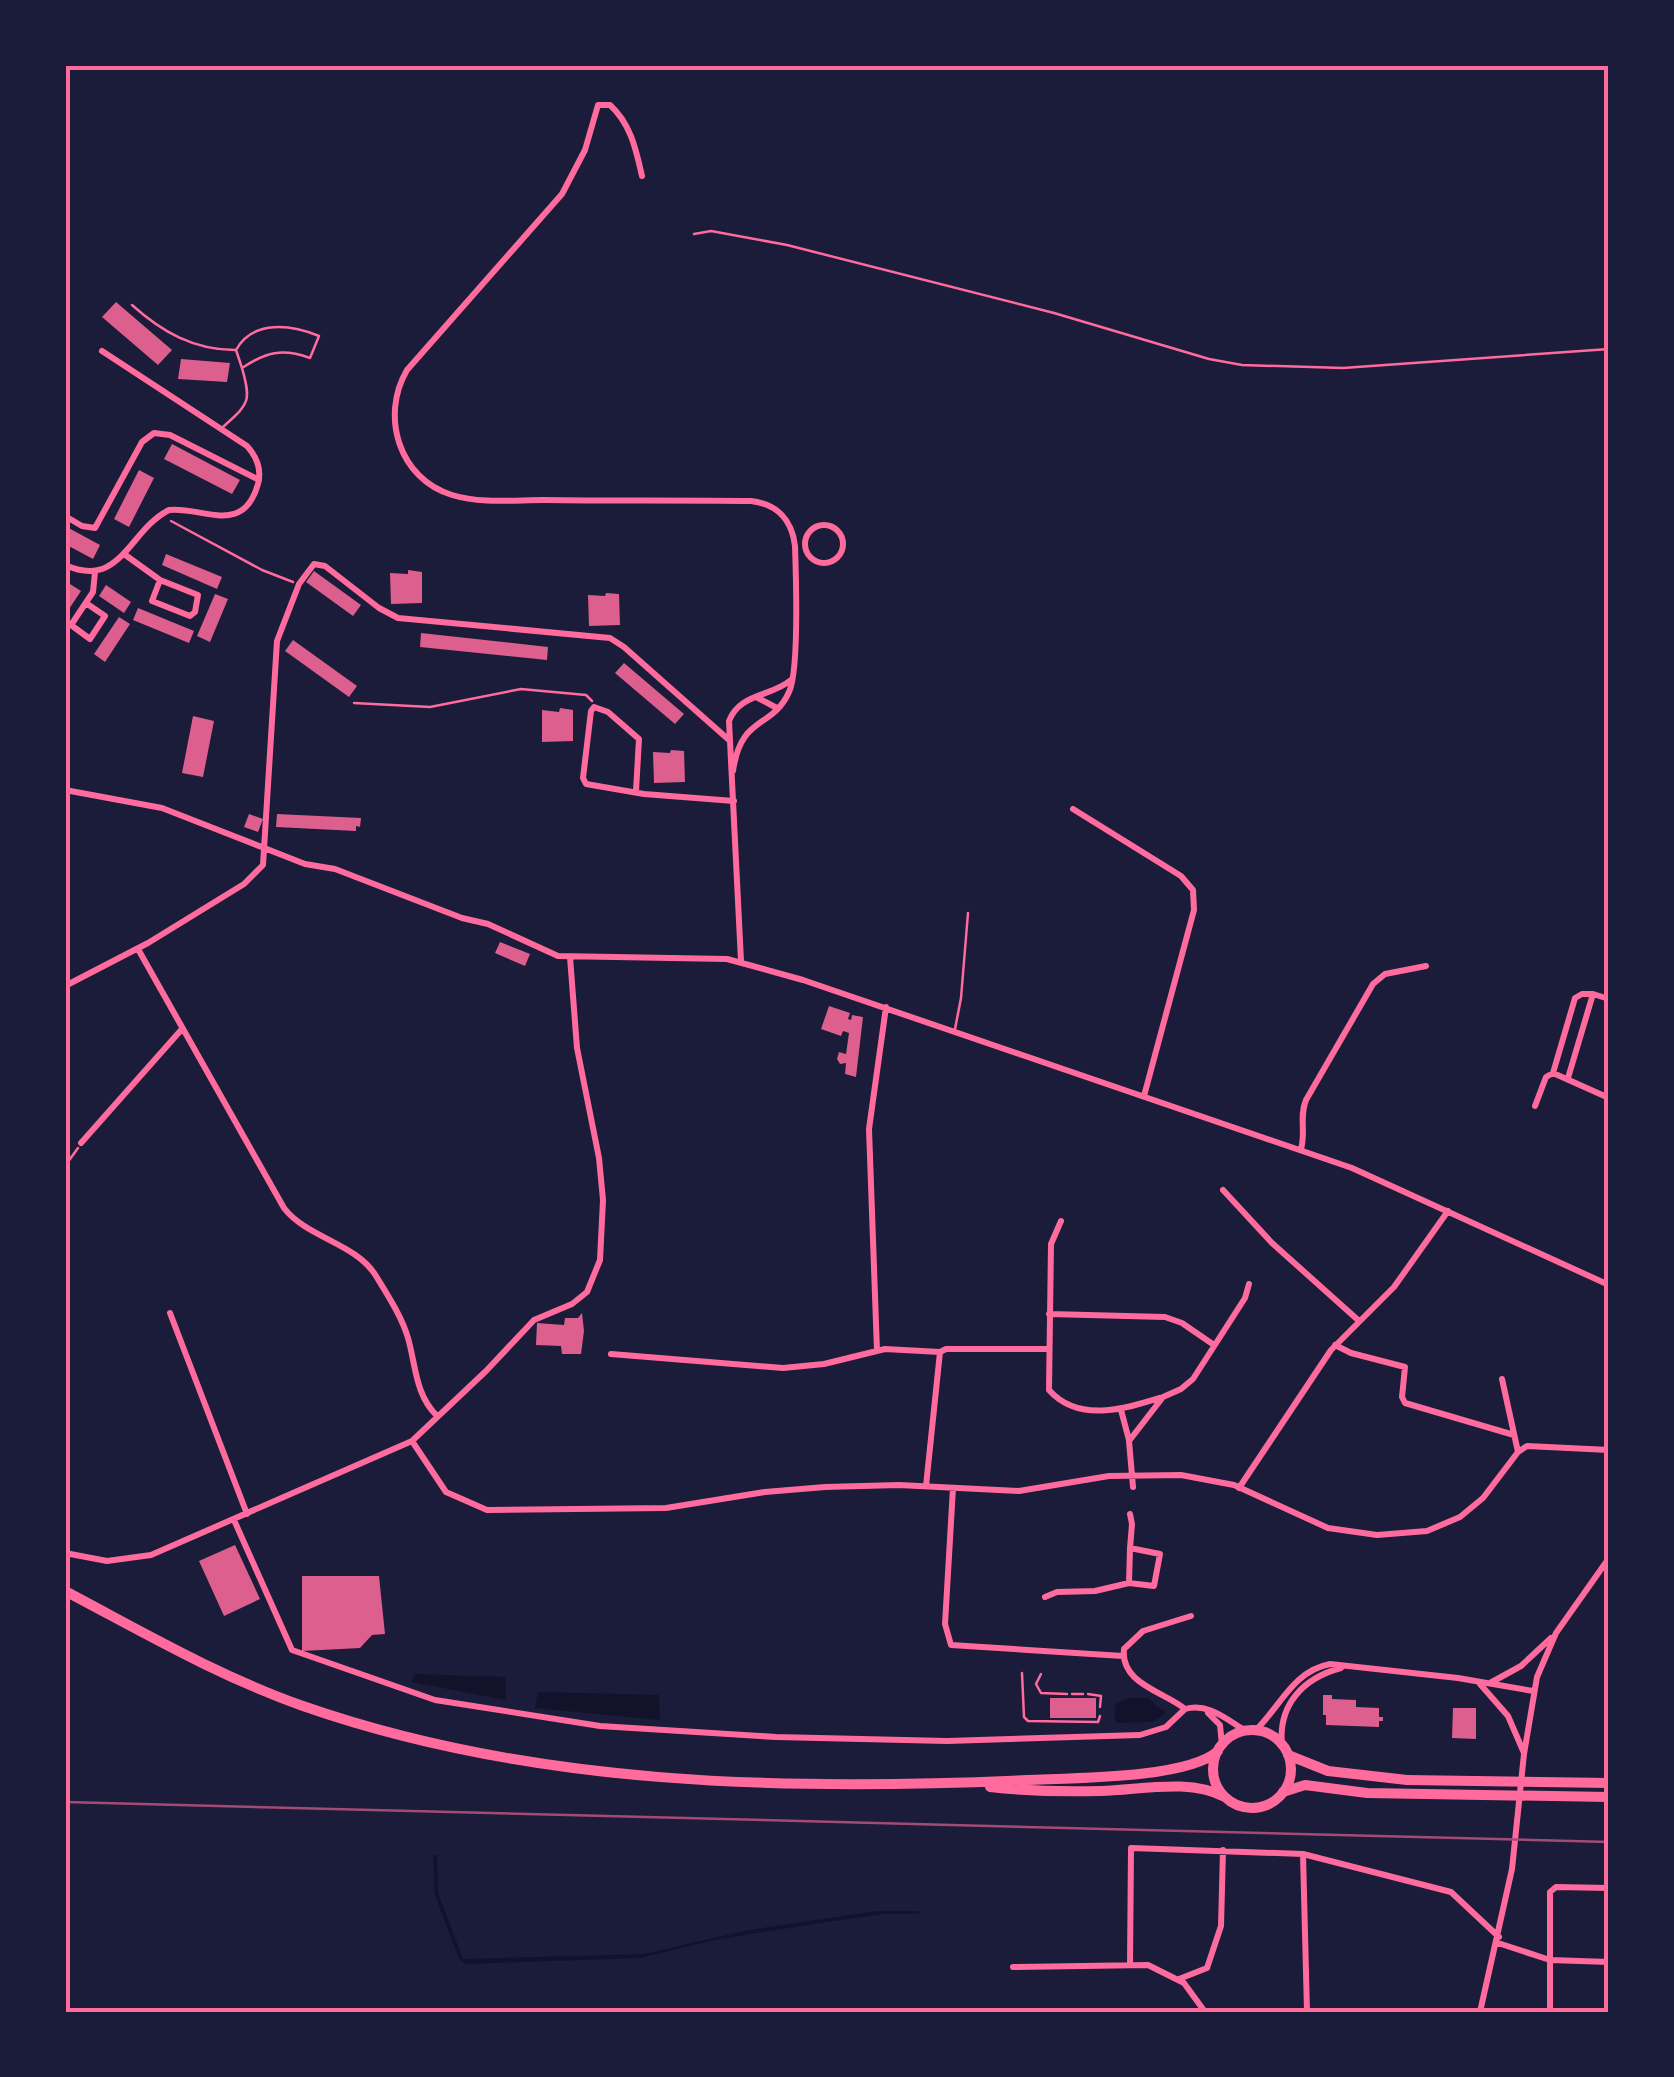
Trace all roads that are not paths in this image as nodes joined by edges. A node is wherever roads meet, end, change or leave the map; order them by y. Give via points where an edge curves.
1 (642, 176) dead end
2 (132, 305) dead end
3 (236, 350) junction
4 (102, 351) dead end
5 (242, 368) junction
6 (222, 428) junction
7 (259, 480) junction
8 (65, 516) edge
9 (795, 541) junction
10 (805, 541) junction
11 (124, 554) junction
12 (65, 566) edge
13 (96, 572) junction
14 (160, 580) junction
15 (86, 603) junction
16 (792, 679) junction
17 (756, 697) junction
18 (777, 708) junction
19 (729, 740) junction
20 (733, 770) junction
21 (65, 790) edge
22 (636, 791) junction
23 (734, 801) junction
24 (1074, 809) dead end
25 (266, 849) junction
26 (968, 913) dead end
27 (138, 949) junction
28 (570, 957) junction
29 (741, 962) junction
30 (1426, 966) dead end
31 (65, 986) edge
32 (1593, 994) junction
33 (1609, 998) edge
34 (886, 1007) junction
35 (182, 1030) junction
36 (954, 1030) junction
37 (1553, 1073) junction
38 (1568, 1078) junction
39 (1144, 1096) junction
40 (1609, 1098) edge
41 (1534, 1106) dead end
42 (81, 1143) road end
43 (1300, 1148) junction
44 (1223, 1190) dead end
45 (1448, 1211) junction
46 (1060, 1221) dead end
47 (1250, 1284) dead end
48 (1609, 1285) edge
49 (170, 1313) dead end
50 (1049, 1314) junction
51 (1358, 1320) junction
52 (1335, 1345) junction
53 (1215, 1346) junction
54 (1048, 1349) junction
55 (876, 1351) junction
56 (940, 1352) junction
57 (611, 1354) dead end
58 (1502, 1379) dead end
59 (1163, 1396) junction
60 (1122, 1410) junction
61 (437, 1416) junction
62 (1514, 1434) junction
63 (412, 1441) junction
64 (1129, 1442) junction
65 (1609, 1450) edge
66 (1518, 1452) junction
67 (1134, 1475) junction
68 (926, 1486) junction
69 (1134, 1486) dead end
70 (953, 1488) junction
71 (1240, 1488) junction
72 (248, 1514) junction
73 (1130, 1514) dead end
74 (234, 1520) junction
75 (1130, 1548) junction
76 (65, 1554) edge
77 (1609, 1558) edge
78 (1129, 1583) junction
79 (65, 1589) edge
80 (1046, 1597) dead end
81 (1191, 1616) dead end
82 (1556, 1634) junction
83 (1122, 1656) junction
84 (1346, 1666) junction
85 (1022, 1674) dead end
86 (1042, 1674) dead end
87 (1478, 1682) junction
88 (1490, 1683) junction
89 (1534, 1691) junction
90 (1100, 1707) dead end
91 (1185, 1708) junction
92 (1198, 1708) junction
93 (1100, 1716) dead end
94 (1250, 1731) junction
95 (1220, 1748) junction
96 (1285, 1750) junction
97 (1524, 1754) junction
98 (954, 1783) junction
99 (1609, 1783) edge
100 (1283, 1792) junction
101 (1226, 1797) junction
102 (1609, 1797) edge
103 (1223, 1850) junction
104 (1303, 1854) junction
105 (1609, 1888) edge
106 (1498, 1940) junction
107 (1550, 1960) junction
108 (1609, 1962) edge
109 (1130, 1964) junction
110 (1013, 1966) dead end
111 (1179, 1979) junction
112 (1205, 2012) edge
113 (1307, 2012) edge
114 (1480, 2012) edge
115 (1550, 2012) edge

1 - 9 street via 626,124 610,105 598,105 562,194 403,377 394,408 401,450 428,483 457,496 758,502 780,512
2 - 3 lane via 189,343
3 - 5 lane
3 - 5 lane via 246,336 265,328 319,336 310,358 271,352
4 - 6 street
5 - 6 lane via 248,402
6 - 7 street via 252,452
7 - 8 street via 154,433 142,442 95,528
7 - 11 street via 250,499 230,515 162,513
9 - 10 street
9 - 16 street
10 - 10 street via 818,562 842,549 840,535 829,526 815,527
11 - 13 street
11 - 14 street
12 - 13 street
13 - 15 street
14 - 14 street via 198,595 195,612 190,616 152,601
15 - 15 street via 70,625 90,638 105,616
16 - 17 street
16 - 18 street
17 - 18 street
17 - 19 street via 733,711
18 - 20 street via 742,737
19 - 20 street
19 - 25 street via 610,638 398,618 318,564 299,584 277,642
20 - 23 street
21 - 25 street via 162,808
22 - 22 street via 639,739 596,707 584,782
22 - 23 street
23 - 29 street
24 - 39 street via 1181,876 1194,896
25 - 27 street via 256,874
25 - 28 street via 336,868
26 - 36 lane
27 - 31 street
27 - 35 street
28 - 29 street
28 - 61 street via 577,1048 600,1170 597,1270 583,1297 534,1320
29 - 34 street
30 - 43 street via 1385,974 1369,990 1306,1100
32 - 33 street
32 - 37 street via 1575,998
32 - 38 street
34 - 36 street
34 - 55 street via 869,1129
35 - 42 street
35 - 61 street via 288,1212 375,1274
36 - 39 street
37 - 38 street
37 - 41 street
38 - 40 street
39 - 43 street
43 - 45 street
44 - 51 street
45 - 48 street
45 - 51 street via 1390,1292
46 - 50 street via 1051,1244
47 - 53 street
49 - 72 street
50 - 53 street via 1165,1317
50 - 54 street
51 - 52 street
52 - 62 street via 1405,1367 1404,1402
52 - 71 street
53 - 59 street via 1189,1383
54 - 56 street
54 - 60 street via 1046,1383 1054,1396 1100,1412
55 - 56 street
55 - 57 street via 782,1368
56 - 68 street
58 - 62 street
59 - 60 street
59 - 64 street
60 - 64 street
61 - 63 street
62 - 66 street
63 - 68 street via 446,1492 487,1510 658,1509 780,1490
63 - 72 street
64 - 67 street
65 - 66 street via 1531,1446
66 - 71 street via 1466,1514 1414,1533 1328,1528
67 - 69 street
67 - 70 street via 1019,1491
67 - 71 street via 1187,1475
68 - 70 street
70 - 83 street via 944,1624 949,1642
72 - 74 street
73 - 75 street
74 - 76 street via 133,1560
74 - 91 street via 292,1650 451,1704 668,1732 947,1740 1140,1736 1166,1728
75 - 78 street
75 - 78 street via 1160,1554 1154,1586
77 - 82 street
78 - 80 street
79 - 98 main road via 168,1648 282,1698 461,1750 683,1778
81 - 83 street via 1143,1631
82 - 88 street
82 - 89 street
83 - 91 street via 1144,1686
84 - 87 street
84 - 94 street via 1324,1665 1303,1675
84 - 96 street via 1298,1692 1282,1717
85 - 93 lane via 1028,1721 1098,1722
86 - 90 lane via 1036,1684 1041,1693 1101,1696
87 - 88 street
87 - 97 street via 1508,1716
88 - 89 street
89 - 97 street
91 - 92 street
92 - 94 street
92 - 95 street via 1218,1720
94 - 95 main road
94 - 96 main road via 1270,1735
95 - 98 main road via 1197,1764 1156,1771
95 - 101 main road via 1214,1775
96 - 99 main road via 1328,1770 1406,1780
96 - 100 main road via 1290,1774
97 - 106 street
98 - 101 main road via 1074,1791 1189,1786
100 - 101 main road via 1258,1808
100 - 102 main road via 1304,1785 1367,1793
103 - 104 street
103 - 109 street via 1131,1848
103 - 111 street via 1218,1938 1207,1968
104 - 106 street via 1446,1890
104 - 113 street
105 - 107 street via 1552,1888
106 - 107 street
106 - 114 street
107 - 108 street
107 - 115 street
109 - 110 street
109 - 111 street
111 - 112 street

